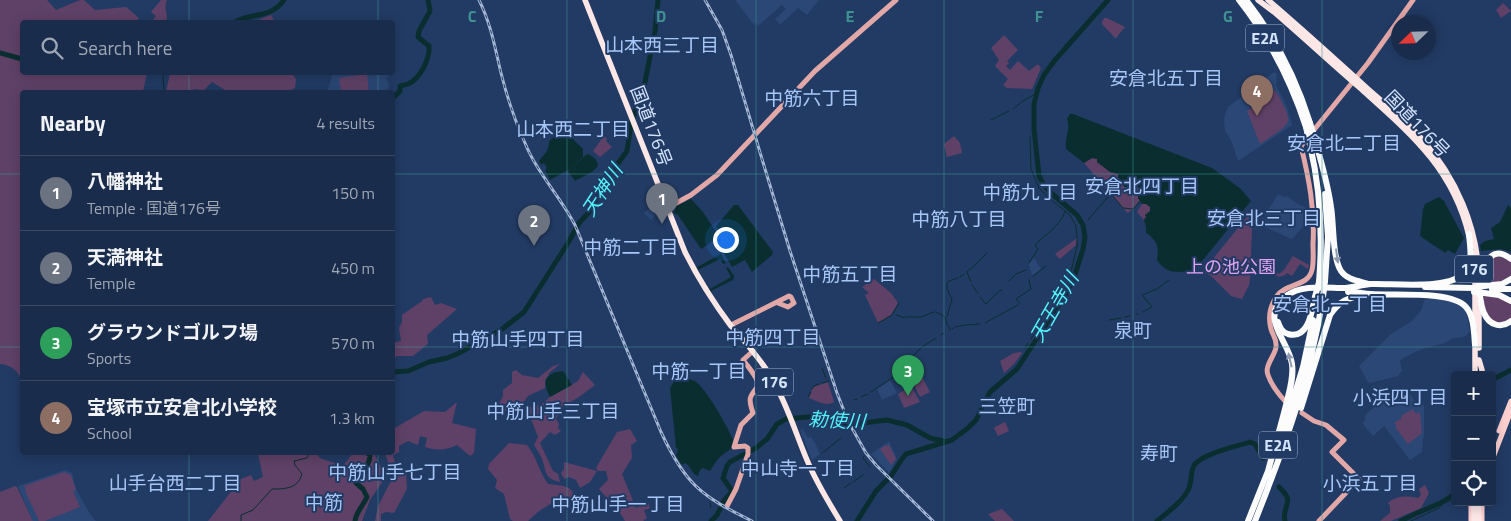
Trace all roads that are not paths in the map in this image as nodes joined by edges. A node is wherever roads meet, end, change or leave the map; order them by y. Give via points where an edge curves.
1 (585, 0) edge
2 (896, 0) edge
3 (1239, 0) edge
4 (1246, 0) edge
5 (1258, 0) edge
6 (1268, 0) edge
7 (1413, 0) edge
8 (1290, 77) junction
9 (1354, 79) junction
10 (1313, 142) junction
11 (667, 208) junction
12 (1469, 234) junction
13 (1511, 258) edge
14 (1511, 279) edge
15 (1370, 284) junction
16 (1419, 285) junction
17 (1460, 290) junction
18 (1480, 290) junction
19 (1511, 290) edge
20 (1369, 294) junction
21 (1420, 295) junction
22 (1318, 297) junction
23 (1511, 301) edge
24 (778, 303) dead end
25 (1511, 321) edge
26 (731, 326) junction
27 (1475, 345) junction
28 (753, 351) junction
29 (1477, 357) junction
30 (1477, 371) edge
31 (1481, 371) edge
32 (1285, 401) dead end
33 (1511, 401) edge
34 (1511, 411) edge
35 (1302, 414) dead end
36 (1496, 438) edge
37 (1496, 450) edge
38 (1267, 475) junction
39 (1267, 491) junction
40 (727, 506) dead end
41 (1475, 506) edge
42 (1475, 506) edge
43 (1482, 506) edge
44 (840, 521) edge
45 (1248, 521) edge
46 (1255, 521) edge
47 (1319, 521) edge
48 (1473, 521) edge
49 (1480, 521) edge

1 - 11 highway, 国道176号 / 176
2 - 11 main road via 815,71 717,175 695,193
3 - 8 highway, E2A
4 - 8 highway, E2A via 1268,31
5 - 9 highway, 国道176号 / 176
6 - 9 highway, 国道176号 / 176
7 - 9 main road
8 - 10 highway, E2A, bridge
9 - 12 highway, 国道176号 / 176 via 1435,162 1453,192
9 - 18 highway, 国道176号 / 176 via 1420,137 1451,180 1472,233
9 - 32 main road via 1300,146 1310,181 1314,219 1312,270 1304,282 1283,289 1270,312 1276,347 1268,375
10 -> 15 highway via 1325,174 1338,263 1346,276
10 - 22 highway, E2A, bridge via 1326,201 1328,238
11 - 26 highway, 国道176号 / 176 via 697,277
12 - 16 highway via 1469,261 1464,274 1454,280
12 - 27 highway, 国道176号 / 176 via 1474,270
13 - 18 highway via 1500,254 1488,260 1483,269
14 - 18 highway
15 - 16 highway
38 -> 15 highway via 1292,372 1290,356 1275,324 1277,307 1287,295 1301,290
16 - 17 highway
17 - 18 highway
17 - 21 highway
18 - 19 highway
18 - 23 highway
18 - 25 highway via 1483,312 1490,321 1500,326
18 - 29 highway, 国道176号 / 176
20 - 21 highway
20 - 22 highway via 1355,291 1296,295 1286,300 1280,310 1282,330 1293,335 1304,330
20 - 39 highway via 1343,300 1330,315 1302,406
21 - 27 highway via 1455,300 1464,305 1471,317
22 - 38 highway, E2A via 1303,367
22 - 39 highway, E2A via 1314,344 1300,400
24 - 26 main road
26 - 28 highway, 国道176号 / 176
27 - 29 highway, 国道176号 / 176
28 - 40 main road via 743,360 758,382 749,397 753,413 742,425 734,447 746,446 748,452
28 - 44 highway, 国道176号 / 176 via 783,399 811,469
29 - 30 highway
29 - 31 highway
33 - 36 main road
34 - 37 main road
35 - 47 main road via 1326,425 1344,440 1332,452 1359,479
38 - 45 highway, E2A
39 - 46 highway, E2A
41 - 49 highway
42 - 48 highway
43 - 49 main road

